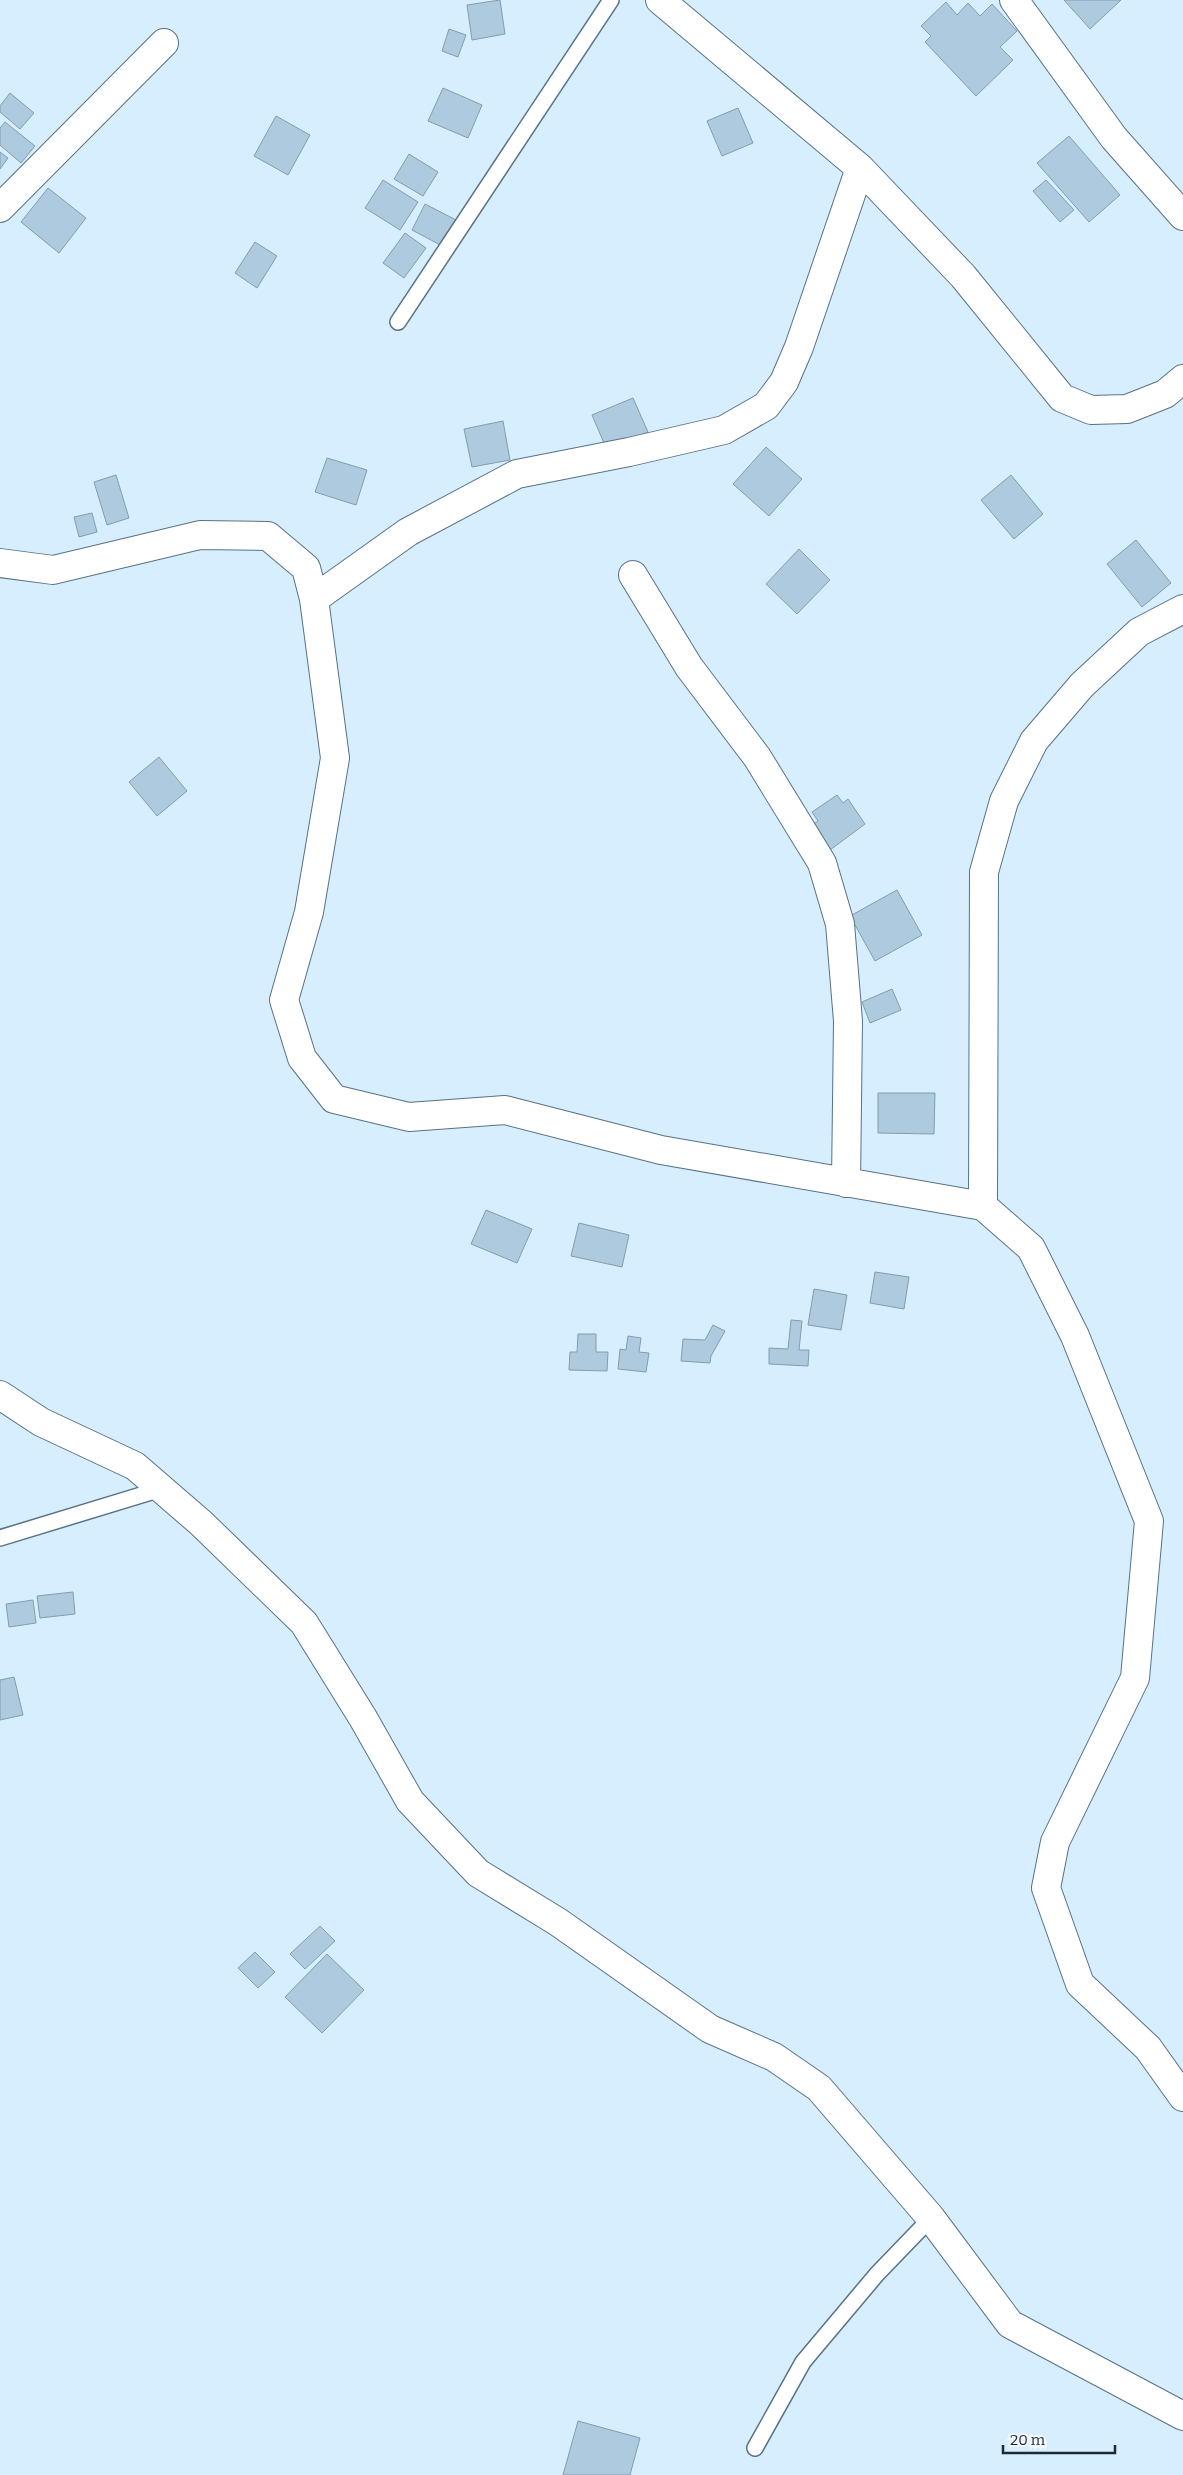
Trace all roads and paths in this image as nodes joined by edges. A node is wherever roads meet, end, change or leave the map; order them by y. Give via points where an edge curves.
1 (611, 0) edge
2 (660, 0) edge
3 (1014, 0) edge
4 (164, 43) dead end
5 (860, 168) junction
6 (0, 208) edge
7 (1183, 216) edge
8 (398, 322) dead end
9 (1183, 379) edge
10 (0, 563) edge
11 (633, 575) dead end
12 (314, 600) junction
13 (1183, 609) edge
14 (846, 1182) junction
15 (983, 1206) junction
16 (0, 1395) edge
17 (161, 1489) junction
18 (0, 1538) edge
19 (1183, 2097) edge
20 (932, 2218) junction
21 (1183, 2416) edge
22 (754, 2448) dead end

1 - 8 lane
2 - 5 street
3 - 7 street via 1114,138
4 - 6 street
5 - 9 street via 963,276 1062,398 1091,410 1127,409 1165,394
5 - 12 street via 799,347 784,382 766,406 724,430 517,474 408,532
10 - 12 street via 53,570 200,535 268,536 306,568
11 - 14 street via 689,667 757,757 822,863 840,924 848,1021
12 - 14 street via 335,758 309,912 284,1000 302,1058 334,1099 409,1117 505,1110 661,1150
13 - 15 street via 1139,632 1082,685 1034,741 1004,801 984,872
14 - 15 street
15 - 19 street via 1031,1248 1075,1336 1149,1521 1136,1678 1055,1842 1046,1888 1080,1984 1148,2048
16 - 17 street via 41,1422 135,1466
17 - 18 lane
17 - 20 street via 201,1523 304,1623 410,1800 478,1873 558,1922 710,2029 774,2057 819,2088
20 - 21 street via 1010,2324
20 - 22 lane via 877,2274 803,2362

